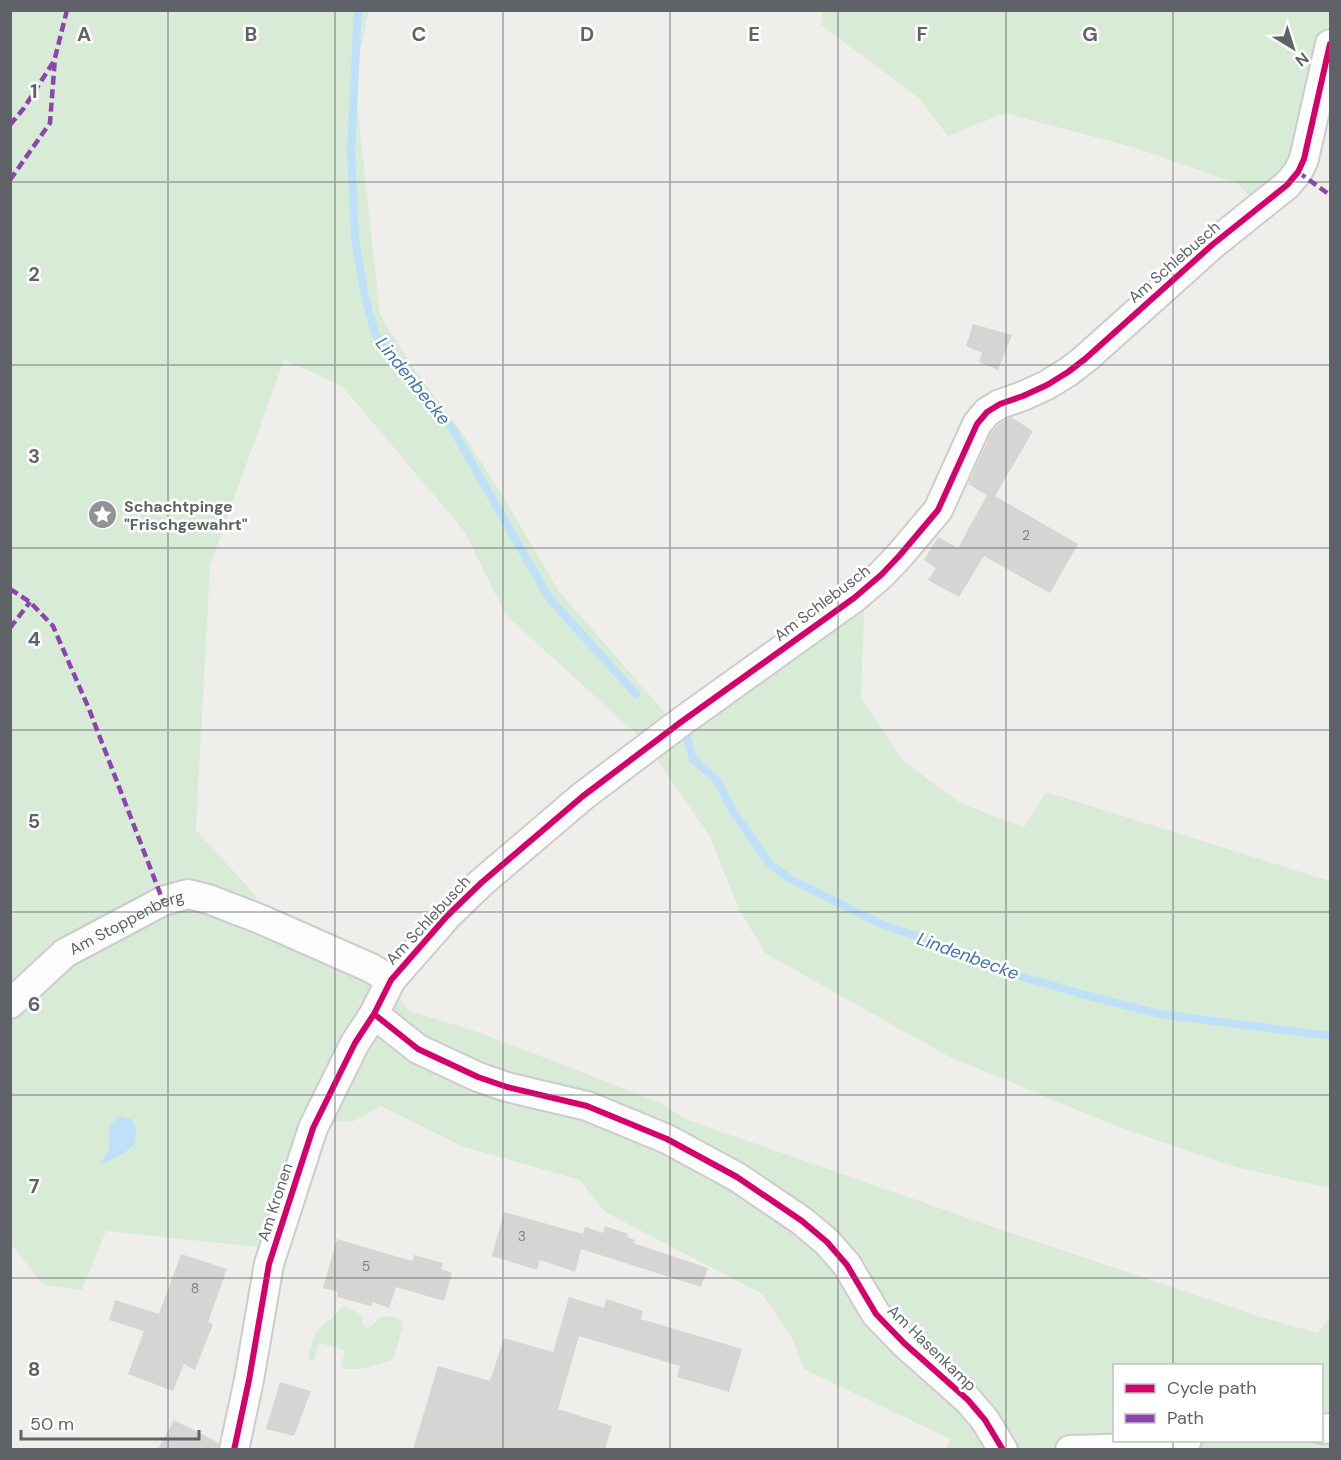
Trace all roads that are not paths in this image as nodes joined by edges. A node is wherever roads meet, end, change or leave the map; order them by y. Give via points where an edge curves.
1 (1330, 44) edge
2 (391, 980) junction
3 (10, 1004) edge
4 (374, 1014) junction
5 (1178, 1442) edge
6 (234, 1449) edge
7 (1003, 1449) edge
8 (1070, 1449) edge

1 - 2 street, Am Schlebusch via 1304,159 1287,184 1068,372 987,412 977,424 938,510 881,575 583,796 480,882
2 - 3 street, Am Stoppenberg via 260,919 188,894 163,901 65,953
2 - 4 street, Am Kronen
4 - 6 street, Am Kronen via 355,1043 313,1128 272,1253
4 - 7 street, Am Hasenkamp via 418,1049 478,1077 587,1106 667,1138 756,1189 827,1242 847,1265 876,1314 968,1400
5 - 8 street

